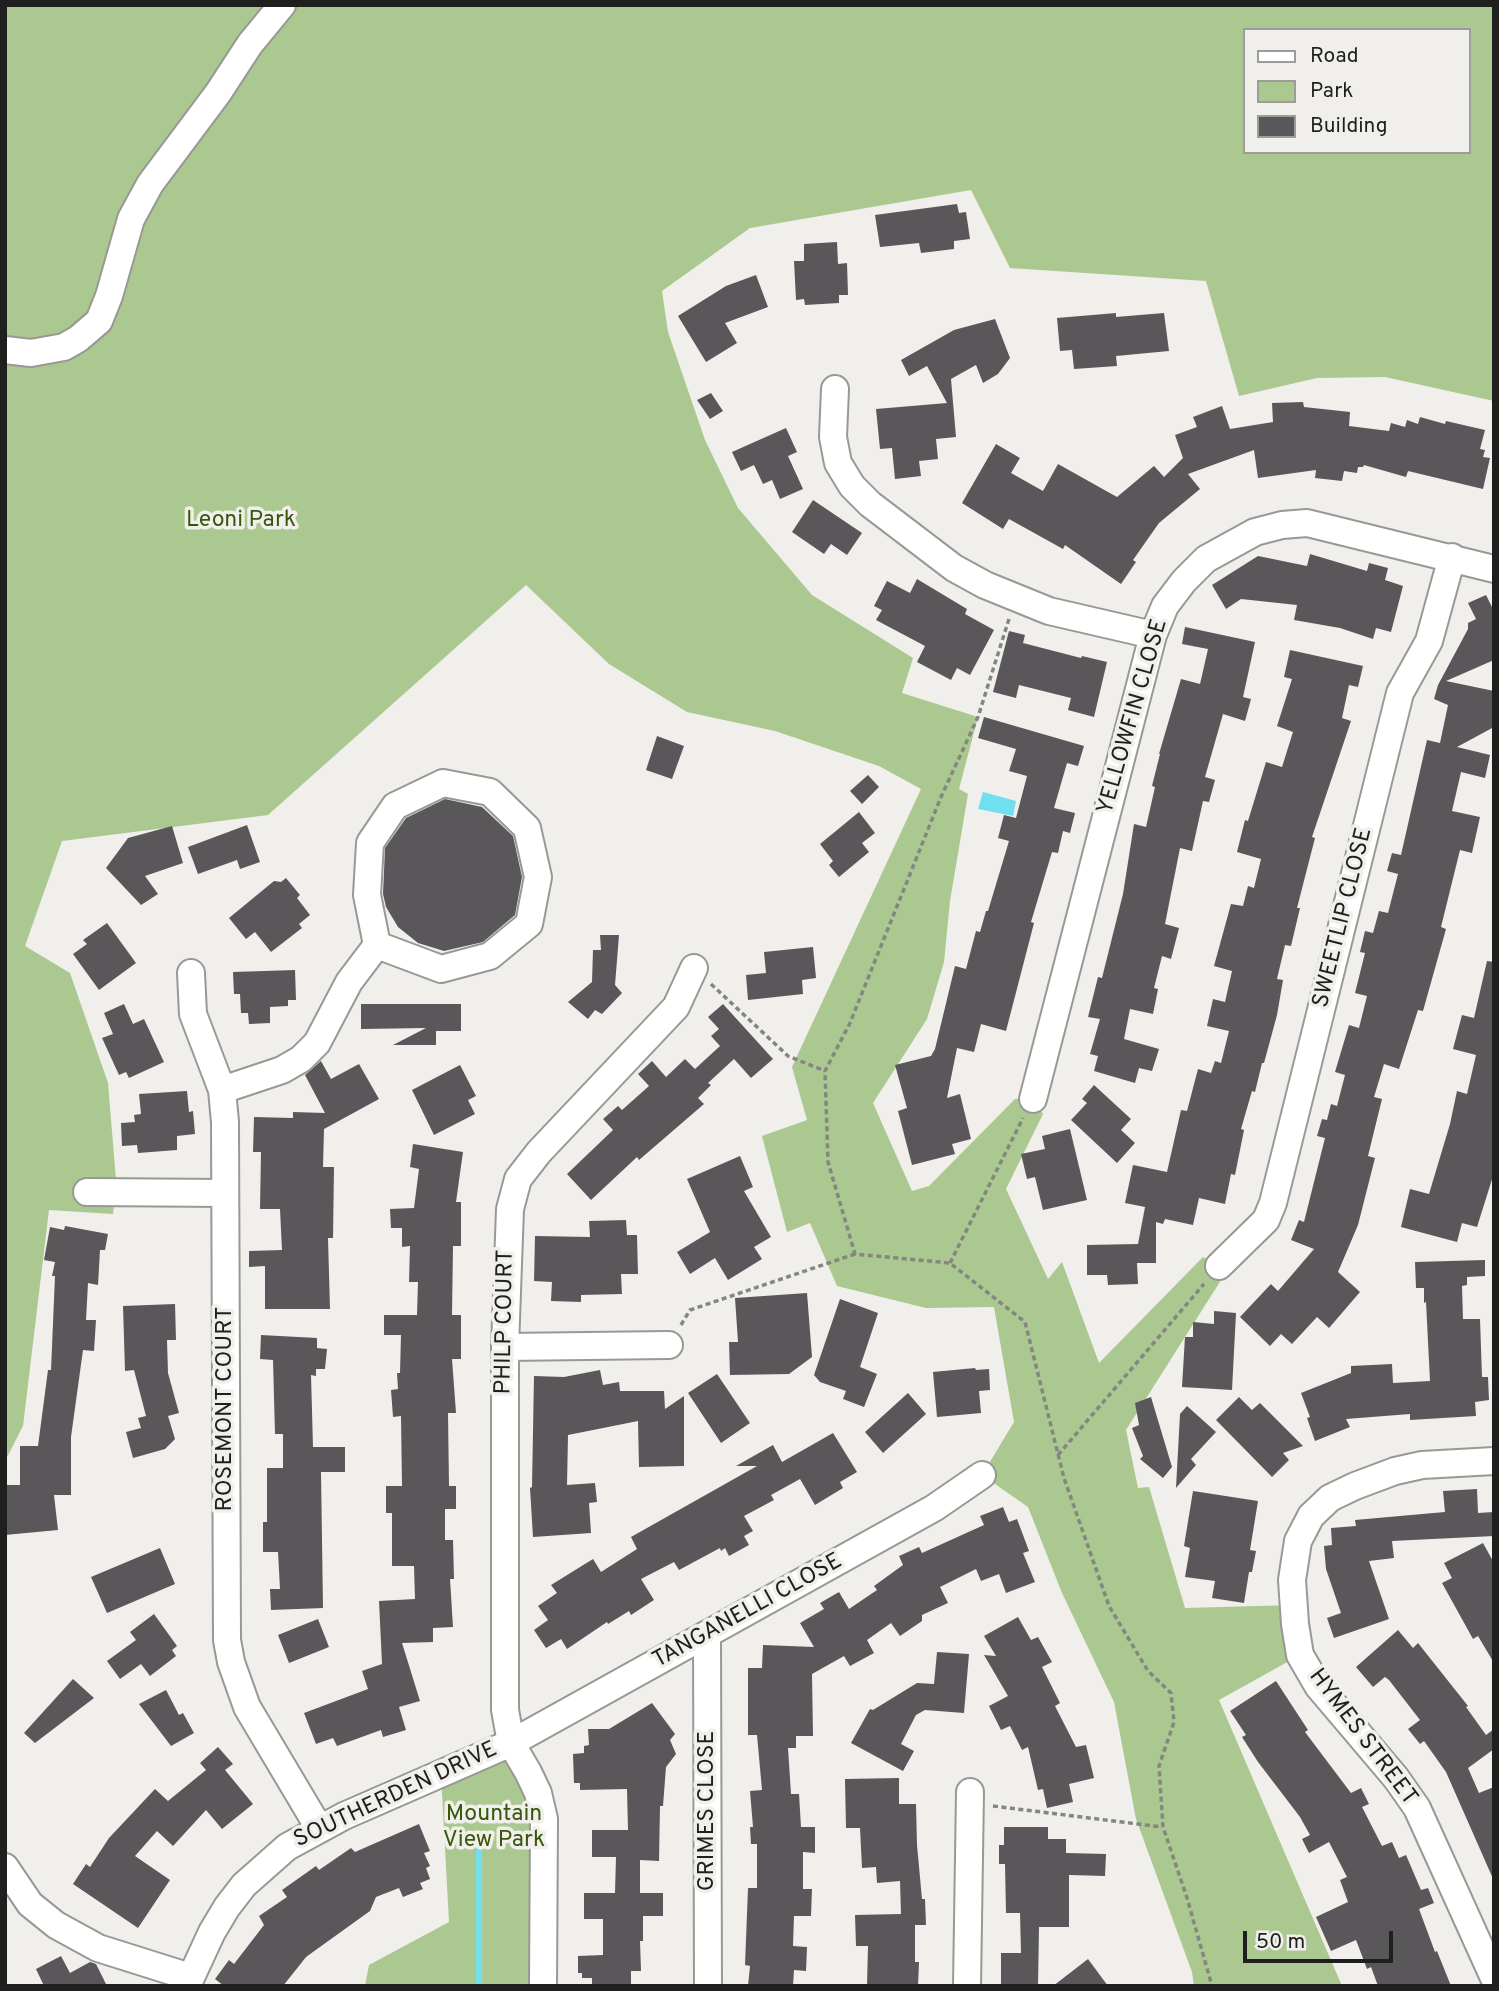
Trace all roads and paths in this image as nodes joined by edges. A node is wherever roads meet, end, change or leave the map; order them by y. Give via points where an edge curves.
1 (282, 5) edge
2 (5, 350) edge
3 (835, 389) dead end
4 (1452, 558) junction
5 (1494, 569) edge
6 (1015, 598) junction
7 (1153, 635) junction
8 (377, 945) junction
9 (694, 968) joint
10 (191, 973) dead end
11 (825, 1071) junction
12 (222, 1090) junction
13 (1033, 1099) joint
14 (87, 1192) dead end
15 (225, 1194) junction
16 (855, 1254) junction
17 (950, 1263) junction
18 (1219, 1266) joint
19 (669, 1345) joint
20 (505, 1347) junction
21 (1058, 1455) junction
22 (1494, 1461) edge
23 (982, 1475) dead end
24 (707, 1635) junction
25 (511, 1742) junction
26 (970, 1798) joint
27 (1163, 1827) junction
28 (319, 1828) junction
29 (5, 1867) edge
30 (1494, 1978) edge
31 (188, 1981) edge
32 (543, 1986) edge
33 (708, 1986) edge
34 (967, 1986) edge
35 (1212, 1986) edge

1 - 2 street via 150,184 131,219 99,321 64,347 31,353
3 - 6 street via 833,437 838,463 852,486 870,505 954,568
4 - 5 street, YELLOWFIN CLOSE
4 - 7 street, YELLOWFIN CLOSE via 1307,523 1282,525 1255,532 1206,559 1165,606
4 - 18 street, SWEETLIP CLOSE via 1429,641 1400,693 1273,1203 1266,1220
6 - 7 street via 1049,611
6 - 11 path via 978,717 850,1023
7 - 13 street, YELLOWFIN CLOSE
8 - 8 street via 367,895 370,843 396,806 443,783 490,792 527,828 538,877 529,924 490,956 441,969
8 - 12 street via 349,982 317,1043 301,1059
9 - 11 path via 788,1056
9 - 20 street, PHILP COURT via 676,1007 518,1179 510,1209
10 - 12 street, ROSEMONT COURT via 193,1014
11 - 16 path via 828,1162
12 - 15 street, ROSEMONT COURT
13 - 17 path
14 - 15 street
15 - 28 street, ROSEMONT COURT via 227,1640 247,1707
16 - 17 path
16 - 19 path via 690,1310
17 - 21 path via 1025,1322
18 - 21 path
19 - 20 street
20 - 25 street, PHILP COURT via 505,1710
21 - 27 path via 1109,1606 1148,1671 1171,1693 1174,1722 1159,1766
22 - 30 street, HYMES STREET via 1395,1471 1330,1498 1311,1516 1298,1541 1292,1580 1300,1655 1318,1686 1417,1808
23 - 24 street, TANGANELLI CLOSE via 934,1508
24 - 25 street, TANGANELLI CLOSE
24 - 33 street, GRIMES CLOSE
25 - 28 street, SOUTHERDEN DRIVE
25 - 32 street, PHILP COURT via 533,1782 544,1819
26 - 27 path
26 - 34 street
27 - 35 path
28 - 31 street, SOUTHERDEN DRIVE via 287,1847 244,1885 212,1931
29 - 31 street via 30,1904 56,1925 99,1948

